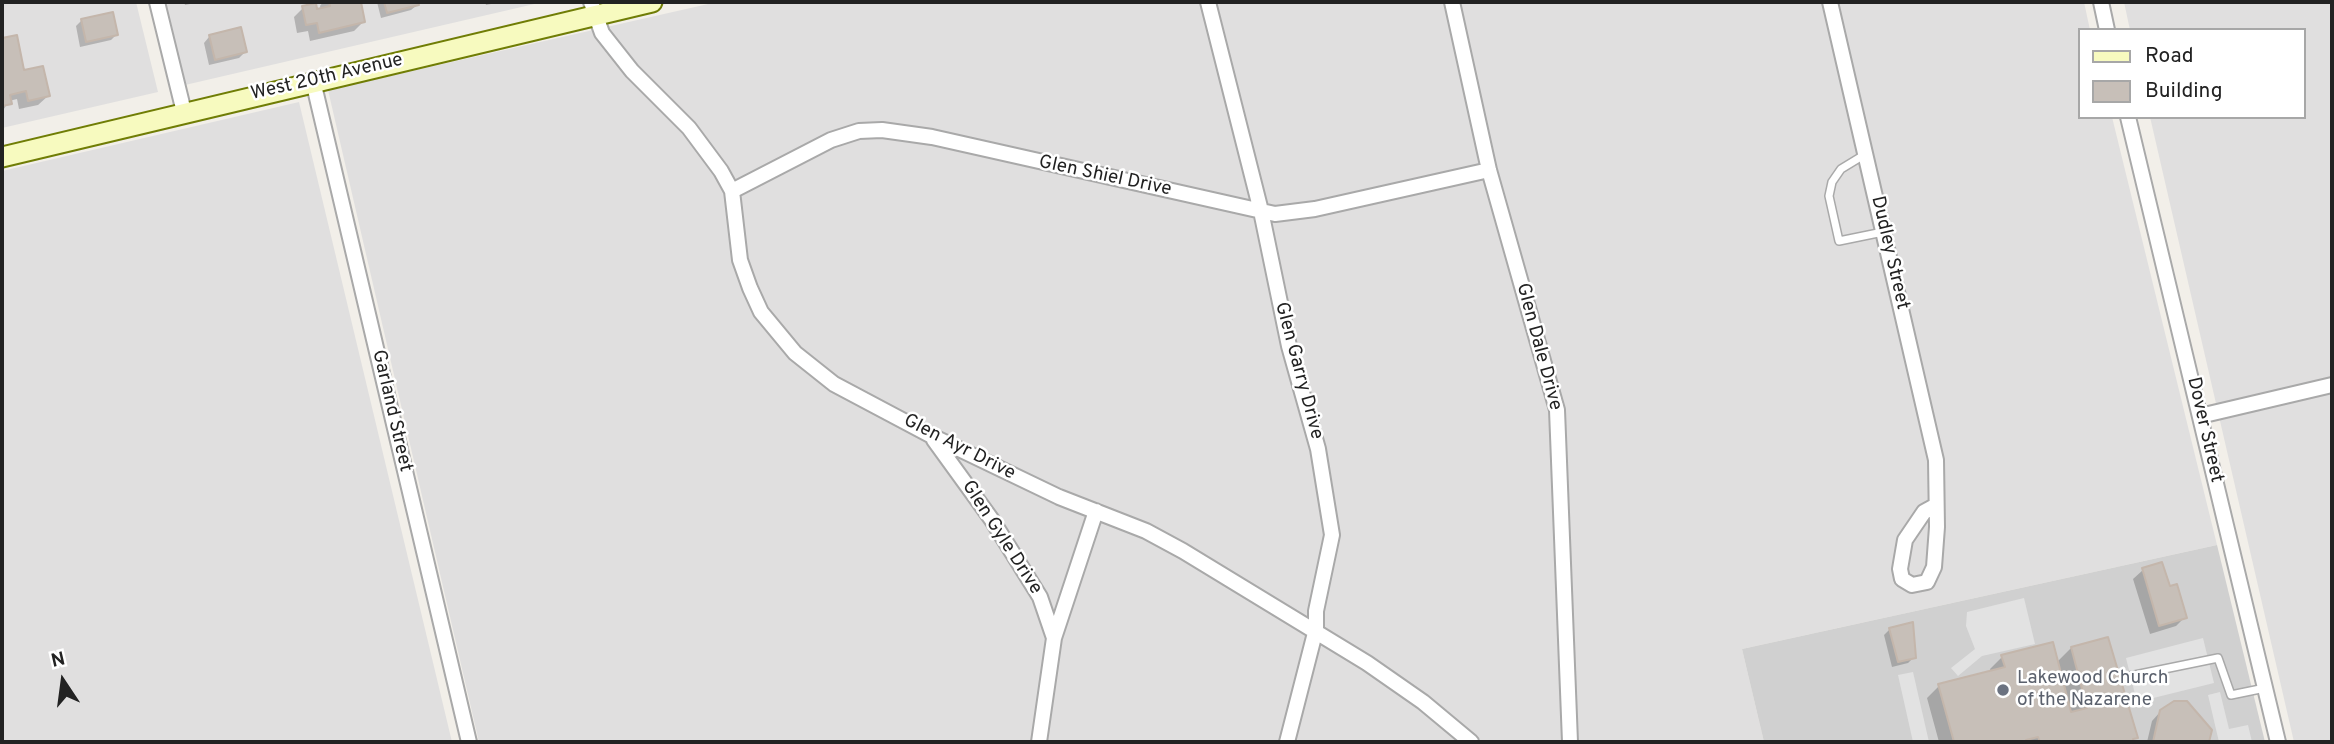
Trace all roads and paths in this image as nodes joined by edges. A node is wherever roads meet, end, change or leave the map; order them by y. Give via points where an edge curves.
1 (157, 2) edge
2 (652, 2) edge
3 (1208, 2) edge
4 (1452, 2) edge
5 (1830, 2) edge
6 (2101, 2) edge
7 (592, 9) edge
8 (2107, 28) edge
9 (313, 81) junction
10 (184, 112) junction
11 (2128, 119) edge
12 (1866, 154) junction
13 (2, 157) edge
14 (1489, 170) junction
15 (732, 191) junction
16 (1261, 211) junction
17 (1884, 232) junction
18 (2332, 385) edge
19 (2200, 416) junction
20 (932, 436) junction
21 (1935, 506) junction
22 (1096, 511) junction
23 (1316, 629) junction
24 (1054, 638) junction
25 (2125, 677) dead end
26 (2266, 688) junction
27 (469, 742) edge
28 (1039, 742) edge
29 (1287, 742) edge
30 (1471, 742) edge
31 (1570, 742) edge
32 (2278, 742) edge

1 - 10 street
2 - 7 street, West 20th Avenue
3 - 16 street, Glen Garry Drive
4 - 14 street, Glen Dale Drive
5 - 12 street, Dudley Street
6 - 8 street
7 - 9 street, West 20th Avenue
7 - 15 street, Glen Ayr Drive via 603,33 632,71 707,150
9 - 10 street, West 20th Avenue
9 - 27 street, Garland Street
10 - 13 street, West 20th Avenue
11 - 19 street, Dover Street
12 - 17 street, Dudley Street
12 - 17 lane via 1841,169 1832,182 1829,196 1839,241
14 - 16 street, Glen Shiel Drive via 1315,208 1275,214
14 - 31 street, Glen Dale Drive via 1557,410
15 - 16 street, Glen Shiel Drive via 831,140 882,130 932,137
15 - 20 street, Glen Ayr Drive via 740,260 761,312 775,331 834,384
16 - 23 street, Glen Garry Drive via 1289,346 1318,449 1332,535
17 - 21 street, Dudley Street via 1936,460
18 - 19 street
19 - 26 street, Dover Street
20 - 22 street, Glen Ayr Drive
20 - 24 street, Glen Gyle Drive via 1040,597
21 - 21 street, Dudley Street via 1924,512 1905,540 1900,569 1902,579 1912,585 1927,582 1934,568
22 - 23 street, Glen Ayr Drive via 1171,545
22 - 24 street, Glen Gyle Drive
23 - 29 street, Glen Garry Drive
23 - 30 street, Glen Ayr Drive via 1423,702
24 - 28 street
25 - 26 lane via 2218,658 2231,695
26 - 32 street, Dover Street

